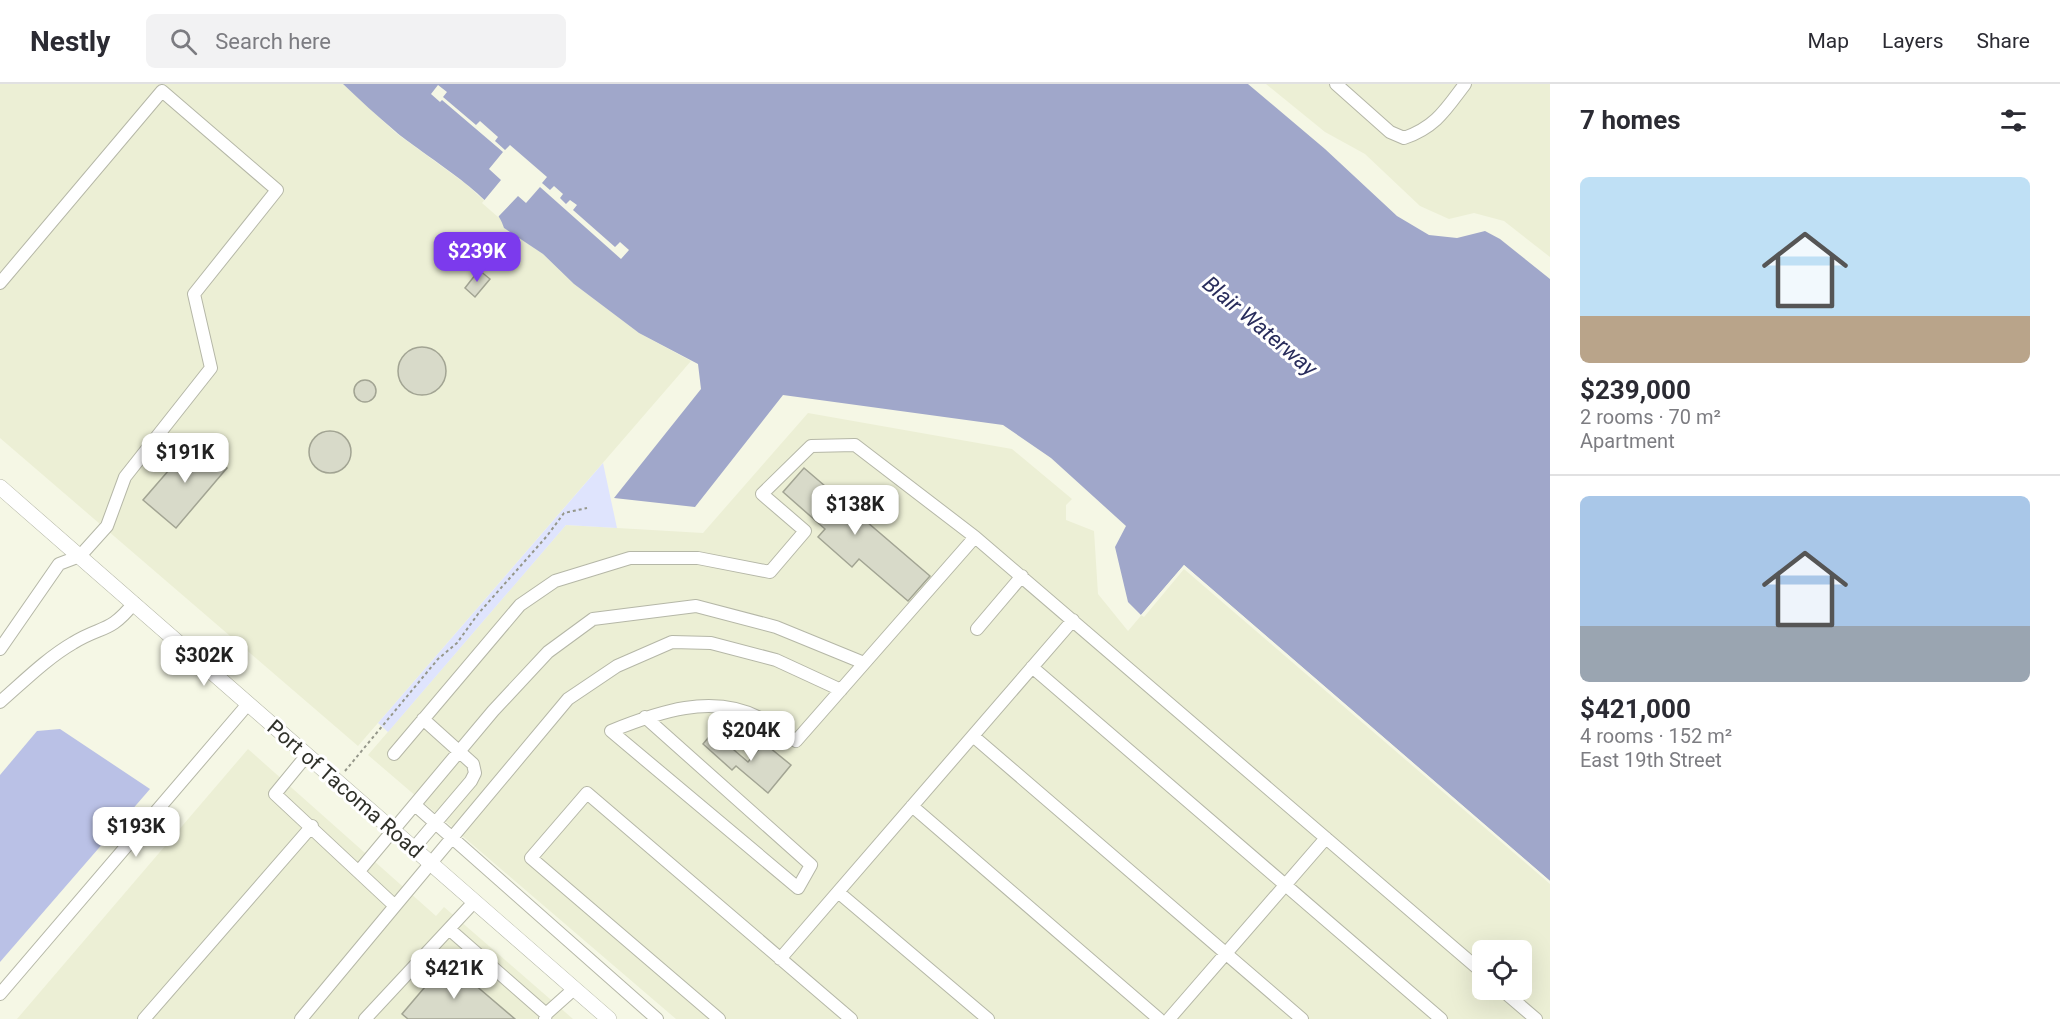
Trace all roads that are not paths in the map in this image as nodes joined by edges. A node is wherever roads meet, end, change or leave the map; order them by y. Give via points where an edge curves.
1 (1336, 84) edge
2 (1465, 84) edge
3 (0, 284) edge
4 (0, 487) edge
5 (975, 537) junction
6 (80, 556) junction
7 (1022, 576) junction
8 (134, 603) junction
9 (1072, 620) junction
10 (977, 629) dead end
11 (0, 649) edge
12 (864, 663) junction
13 (1032, 667) junction
14 (841, 690) junction
15 (0, 702) edge
16 (248, 704) junction
17 (645, 717) junction
18 (423, 719) junction
19 (973, 736) junction
20 (459, 753) junction
21 (394, 754) dead end
22 (307, 755) junction
23 (415, 805) junction
24 (912, 806) junction
25 (436, 823) junction
26 (312, 826) junction
27 (394, 831) junction
28 (452, 838) junction
29 (1326, 838) junction
30 (414, 848) junction
31 (430, 863) junction
32 (359, 871) junction
33 (1285, 885) junction
34 (838, 892) junction
35 (474, 902) junction
36 (395, 906) junction
37 (449, 929) junction
38 (1226, 954) junction
39 (780, 959) junction
40 (1472, 963) edge
41 (574, 989) junction
42 (0, 994) edge
43 (1514, 1000) edge
44 (546, 1017) edge
45 (367, 1018) edge
46 (144, 1019) edge
47 (301, 1019) edge
48 (609, 1019) edge
49 (657, 1019) edge
50 (719, 1019) edge
51 (850, 1019) edge
52 (988, 1019) edge
53 (1159, 1019) edge
54 (1169, 1019) edge
55 (1302, 1019) edge
56 (1441, 1019) edge
57 (1536, 1019) edge

1 - 2 street via 1390,132 1404,138 1424,131 1440,117
3 - 6 street via 162,91 277,190 194,294 211,368 125,477 107,526
4 - 6 main road, Port of Tacoma Road
5 - 7 street
5 - 12 street
5 - 18 street via 855,445 810,446 762,494 805,531 770,572 698,558 630,558 555,581 520,605
6 - 8 main road, Port of Tacoma Road
6 - 11 street via 59,564
7 - 9 street
7 - 10 street
8 - 15 street via 121,619 106,630 73,642
8 - 16 main road, Port of Tacoma Road
9 - 13 street
9 - 29 street
12 - 14 street
12 - 20 street via 776,627 696,606 593,619 548,652
13 - 19 street
13 - 33 street
14 - 17 street via 796,741 759,717 721,706 682,707
14 - 28 street via 776,660 711,643 672,642 617,666 568,699
16 - 22 main road, Port of Tacoma Road
16 - 42 street
17 - 17 street via 611,731 798,888 811,865
18 - 20 street
18 - 21 street
19 - 24 street
19 - 38 street
20 - 23 street
20 - 25 street via 473,764 475,773
22 - 26 street via 275,794
22 - 27 main road, Port of Tacoma Road
23 - 25 street
23 - 27 street
24 - 34 street
24 - 53 street
25 - 28 street
25 - 30 street
26 - 32 street
26 - 46 street
27 - 30 main road, Port of Tacoma Road
27 - 32 street
28 - 31 street
28 - 49 street
29 - 33 street
29 - 40 street
30 - 31 main road, Port of Tacoma Road
31 - 35 main road, Port of Tacoma Road
31 - 36 street
32 - 36 street
33 - 38 street
33 - 56 street
34 - 39 street
34 - 52 street
35 - 37 street
35 - 41 main road, Port of Tacoma Road
36 - 47 street
37 - 44 street
37 - 45 street
38 - 54 street
38 - 55 street
39 - 50 street via 587,793 531,858
39 - 51 street
41 - 44 street
41 - 48 main road, Port of Tacoma Road
43 - 57 street

